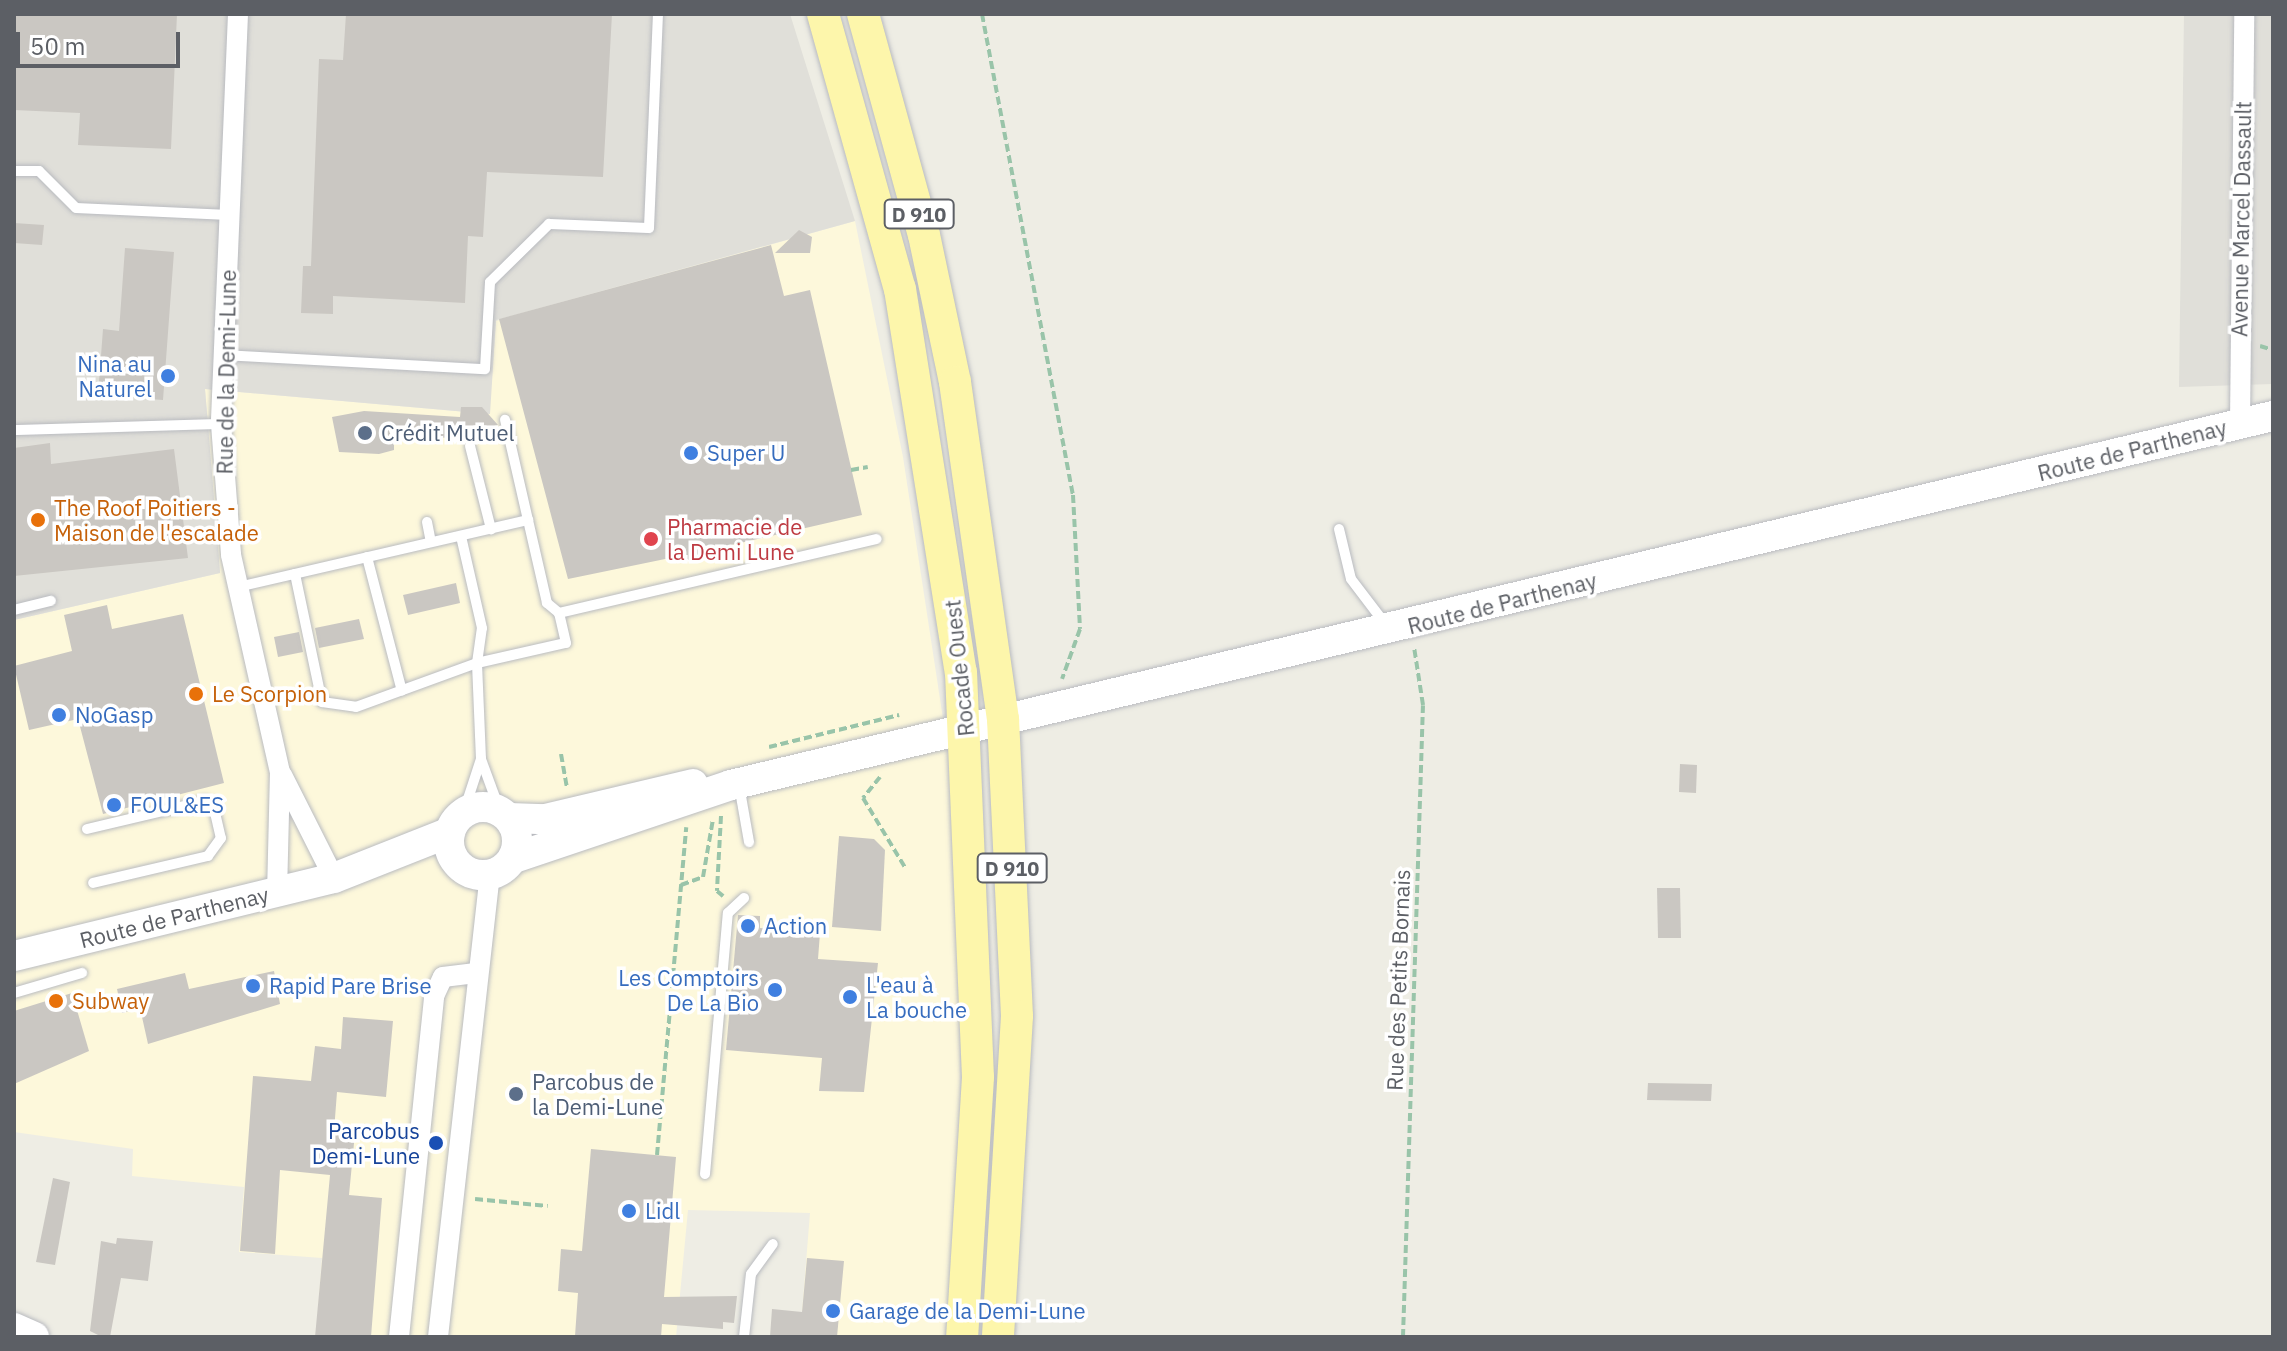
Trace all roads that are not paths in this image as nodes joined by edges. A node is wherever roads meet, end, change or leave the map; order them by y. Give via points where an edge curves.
1 (238, 14) edge
2 (658, 14) edge
3 (823, 14) edge
4 (863, 14) edge
5 (2244, 14) edge
6 (14, 171) edge
7 (229, 215) junction
8 (223, 355) junction
9 (2273, 416) edge
10 (505, 420) dead end
11 (221, 424) junction
12 (2240, 424) junction
13 (14, 430) edge
14 (470, 446) dead end
15 (528, 520) junction
16 (427, 522) dead end
17 (491, 529) junction
18 (1339, 529) dead end
19 (461, 536) junction
20 (877, 539) dead end
21 (431, 542) junction
22 (367, 557) junction
23 (295, 574) junction
24 (238, 587) junction
25 (51, 601) dead end
26 (14, 610) edge
27 (559, 613) junction
28 (1399, 628) junction
29 (477, 663) junction
30 (402, 691) junction
31 (1003, 719) junction
32 (966, 728) junction
33 (481, 759) junction
34 (280, 772) junction
35 (735, 784) junction
36 (505, 815) junction
37 (457, 823) junction
38 (87, 829) dead end
39 (749, 842) dead end
40 (459, 866) junction
41 (502, 867) junction
42 (334, 878) junction
43 (93, 883) dead end
44 (277, 893) junction
45 (740, 902) road end
46 (14, 956) edge
47 (82, 973) dead end
48 (476, 973) junction
49 (14, 993) edge
50 (705, 1174) dead end
51 (773, 1244) dead end
52 (14, 1328) edge
53 (34, 1337) edge
54 (399, 1337) edge
55 (438, 1337) edge
56 (744, 1337) edge
57 (962, 1337) edge
58 (998, 1337) edge

1 - 7 street, Rue de la Demi-Lune
2 - 8 lane via 649,228 549,224 490,282 485,369
3 - 32 main road, Rocade Ouest / D 910 via 889,241 927,422
4 - 31 main road, Rocade Ouest / D 910 via 952,368
5 - 12 street, Avenue Marcel Dassault
6 - 7 lane via 39,171 76,208
7 - 8 street, Rue de la Demi-Lune
8 - 11 street, Rue de la Demi-Lune
9 - 12 main road, Route de Parthenay
10 - 15 lane
11 - 13 lane
11 - 24 street, Rue de la Demi-Lune
12 - 28 main road, Route de Parthenay
14 - 17 lane
15 - 17 lane
15 - 27 lane via 547,603
16 - 21 lane
17 - 19 lane
18 - 28 lane via 1351,579
19 - 21 lane
19 - 29 lane via 482,628
20 - 27 lane
21 - 22 lane
22 - 23 lane
22 - 30 lane
23 - 24 lane
23 - 30 lane via 322,702 356,707
24 - 34 street, Rue de la Demi-Lune
25 - 26 lane
27 - 29 lane via 566,643
28 - 31 main road, Route de Parthenay
29 - 30 lane
29 - 33 lane
31 - 32 main road, Route de Parthenay
31 - 58 main road, D 910 via 1017,1016
32 - 35 main road, Route de Parthenay
32 - 57 main road, Rocade Ouest / D 910 via 978,1077
33 - 36 lane
33 - 37 lane
34 - 42 street, Rue de la Demi-Lune
34 - 44 street, Rue de la Demi-Lune
35 - 36 main road, Route de Parthenay via 685,784 545,819
35 - 39 lane
35 - 41 main road, Route de Parthenay
36 - 37 main road, Route de Parthenay
36 - 41 main road via 518,839
37 - 40 main road
37 - 42 main road, Route de Parthenay
38 - 43 lane via 205,801 213,804 221,838 208,856
40 - 41 main road
40 - 42 main road, Route de Parthenay
41 - 48 street
42 - 44 main road, Route de Parthenay
44 - 46 main road, Route de Parthenay
45 - 50 lane via 728,913
47 - 49 lane
48 - 54 street via 443,977 434,996
48 - 55 street
51 - 56 lane via 751,1274
52 - 53 main road

